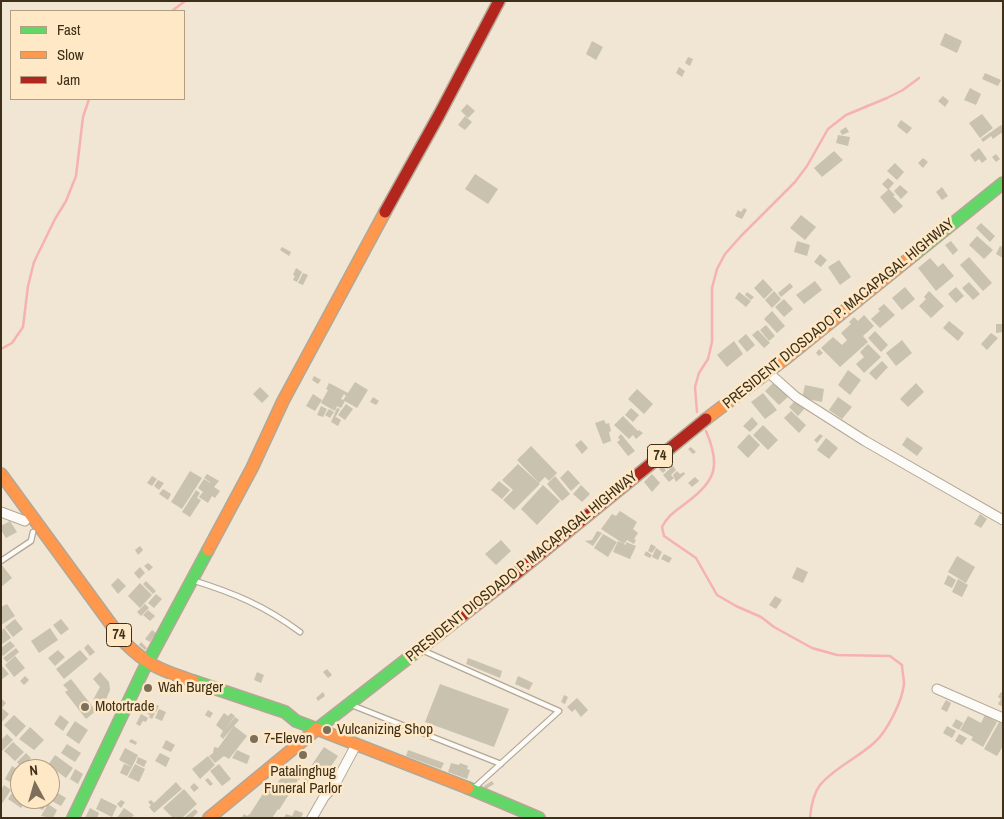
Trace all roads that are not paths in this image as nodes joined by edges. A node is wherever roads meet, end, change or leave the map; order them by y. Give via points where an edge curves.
1 (499, 1) edge
2 (1003, 183) edge
3 (768, 372) junction
4 (1, 474) edge
5 (1, 488) edge
6 (1, 512) edge
7 (25, 520) junction
8 (1003, 520) edge
9 (33, 532) junction
10 (49, 547) junction
11 (1, 561) edge
12 (191, 580) junction
13 (300, 632) dead end
14 (420, 650) junction
15 (145, 667) junction
16 (937, 689) dead end
17 (350, 704) junction
18 (1003, 718) edge
19 (317, 729) junction
20 (356, 745) junction
21 (500, 764) junction
22 (472, 790) junction
23 (73, 818) edge
24 (209, 818) edge
25 (312, 818) edge
26 (539, 818) edge

1 - 12 main road via 440,115 326,318 252,468
2 - 3 main road, PRESIDENT DIOSDADO P. MACAPAGAL HIGHWAY / 74
3 - 8 street via 796,397 865,441
3 - 14 main road, PRESIDENT DIOSDADO P. MACAPAGAL HIGHWAY / 74
4 - 10 main road, 74
5 - 7 main road, 74
6 - 7 street
7 - 9 main road, 74
9 - 10 main road, 74
9 - 11 lane via 31,541
10 - 15 main road, 74 via 99,615
12 - 13 lane via 262,606
12 - 15 main road
14 - 17 main road, PRESIDENT DIOSDADO P. MACAPAGAL HIGHWAY / 74
14 - 21 lane via 559,711
15 - 19 main road, 74 via 285,712 296,721
15 - 23 main road
16 - 18 street
17 - 19 main road, PRESIDENT DIOSDADO P. MACAPAGAL HIGHWAY / 74
17 - 21 lane
19 - 20 main road
19 - 24 main road, PRESIDENT DIOSDADO P. MACAPAGAL HIGHWAY
20 - 22 main road
20 - 25 street
21 - 22 lane
22 - 26 main road

